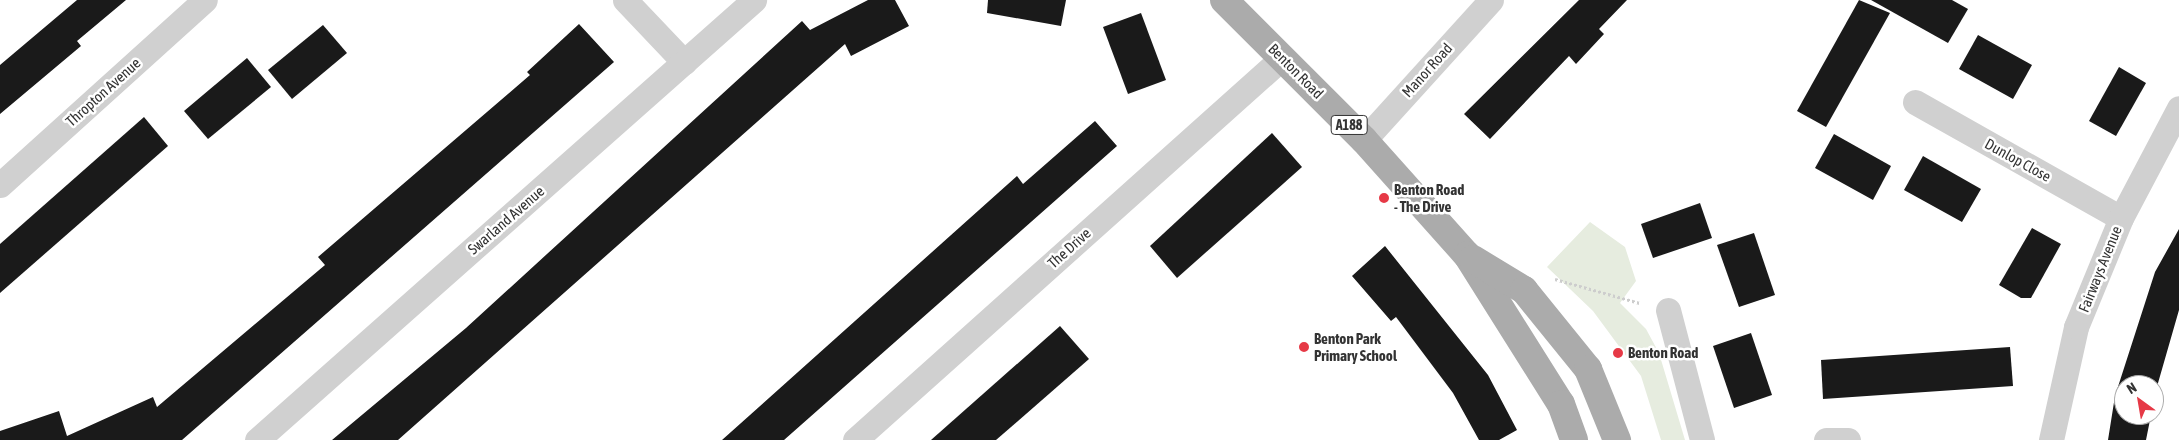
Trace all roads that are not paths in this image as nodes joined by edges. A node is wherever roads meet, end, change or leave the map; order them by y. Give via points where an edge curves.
1 (205, 0) edge
2 (625, 0) edge
3 (754, 0) edge
4 (1224, 0) edge
5 (1491, 0) edge
6 (1283, 57) junction
7 (684, 62) junction
8 (1914, 102) dead end
9 (2179, 108) edge
10 (1364, 140) junction
11 (0, 185) edge
12 (2121, 218) junction
13 (1467, 255) junction
14 (1668, 310) road end
15 (257, 440) edge
16 (855, 440) edge
17 (1574, 440) edge
18 (1617, 440) edge
19 (1702, 440) edge
20 (1826, 440) edge
21 (1848, 440) edge
22 (2051, 440) edge

1 - 11 street, Thropton Avenue
2 - 7 street
3 - 7 street, Swarland Avenue
4 - 6 main road, Benton Road / A188
5 - 10 street, Manor Road
6 - 10 main road, Benton Road / A188
6 - 16 street, The Drive
7 - 15 street, Swarland Avenue
8 - 12 street, Dunlop Close
9 - 12 street, Fairways Avenue
10 - 13 main road, Benton Road / A188
12 - 22 street, Fairways Avenue via 2076,328
13 - 17 main road, Benton Road / A188 via 1561,404
13 - 18 main road, Benton Road / A188 via 1524,290 1588,369
14 - 19 street
20 - 21 street

